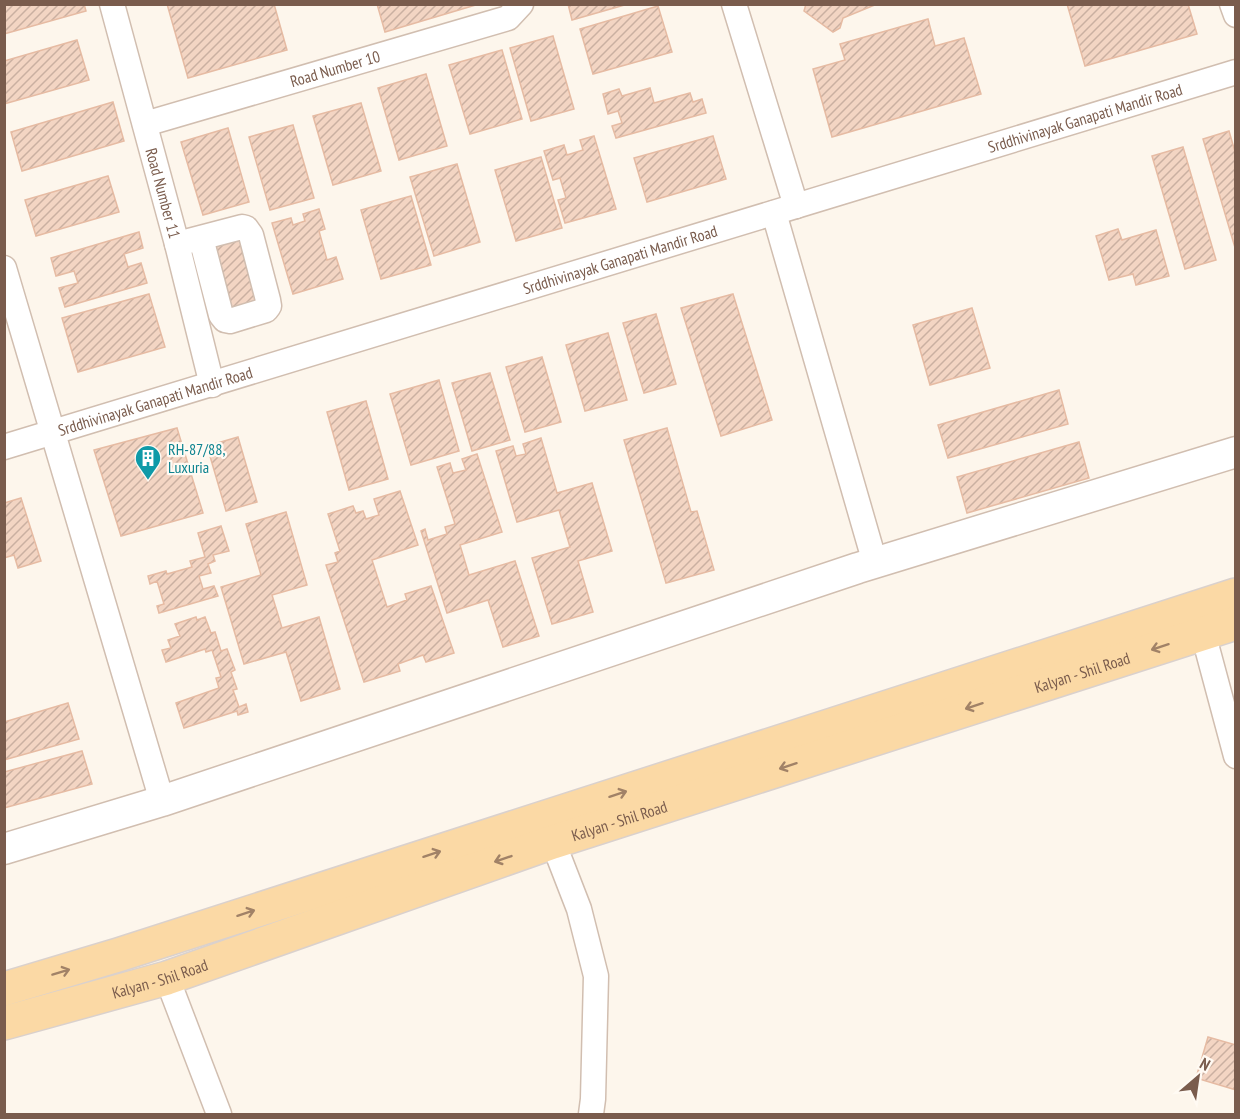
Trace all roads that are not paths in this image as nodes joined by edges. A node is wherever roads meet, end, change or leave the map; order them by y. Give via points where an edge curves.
1 (112, 4) edge
2 (521, 4) edge
3 (734, 4) edge
4 (1232, 4) edge
5 (1236, 15) edge
6 (1236, 72) edge
7 (145, 124) junction
8 (785, 209) junction
9 (201, 238) dead end
10 (177, 244) junction
11 (4, 268) edge
12 (212, 385) junction
13 (52, 433) junction
14 (4, 447) edge
15 (1236, 452) edge
16 (875, 563) junction
17 (1236, 595) edge
18 (1236, 622) edge
19 (1203, 633) junction
20 (1236, 756) edge
21 (162, 801) junction
22 (553, 842) junction
23 (4, 849) edge
24 (167, 978) junction
25 (4, 989) edge
26 (4, 1023) edge
27 (219, 1114) edge
28 (591, 1114) edge

1 - 7 street, Road Number 11
2 - 7 street, Road Number 10 via 508,18
3 - 8 street
4 - 5 street
6 - 8 street, Srddhivinayak Ganapati Mandir Road
7 - 10 street, Road Number 11
8 - 12 street, Srddhivinayak Ganapati Mandir Road
8 - 16 street
9 - 10 street
10 - 12 street, Road Number 11
11 - 13 street
12 - 13 street, Srddhivinayak Ganapati Mandir Road
13 - 14 street, Srddhivinayak Ganapati Mandir Road
13 - 21 street
15 - 16 street
16 - 21 street
25 -> 17 main road, Kalyan - Shil Road
18 - 19 main road, Kalyan - Shil Road
19 - 20 street
19 -> 22 main road, Kalyan - Shil Road
21 - 23 street
22 -> 24 main road, Kalyan - Shil Road
22 - 28 street via 579,909 596,976
24 - 26 main road, Kalyan - Shil Road
24 - 27 street

